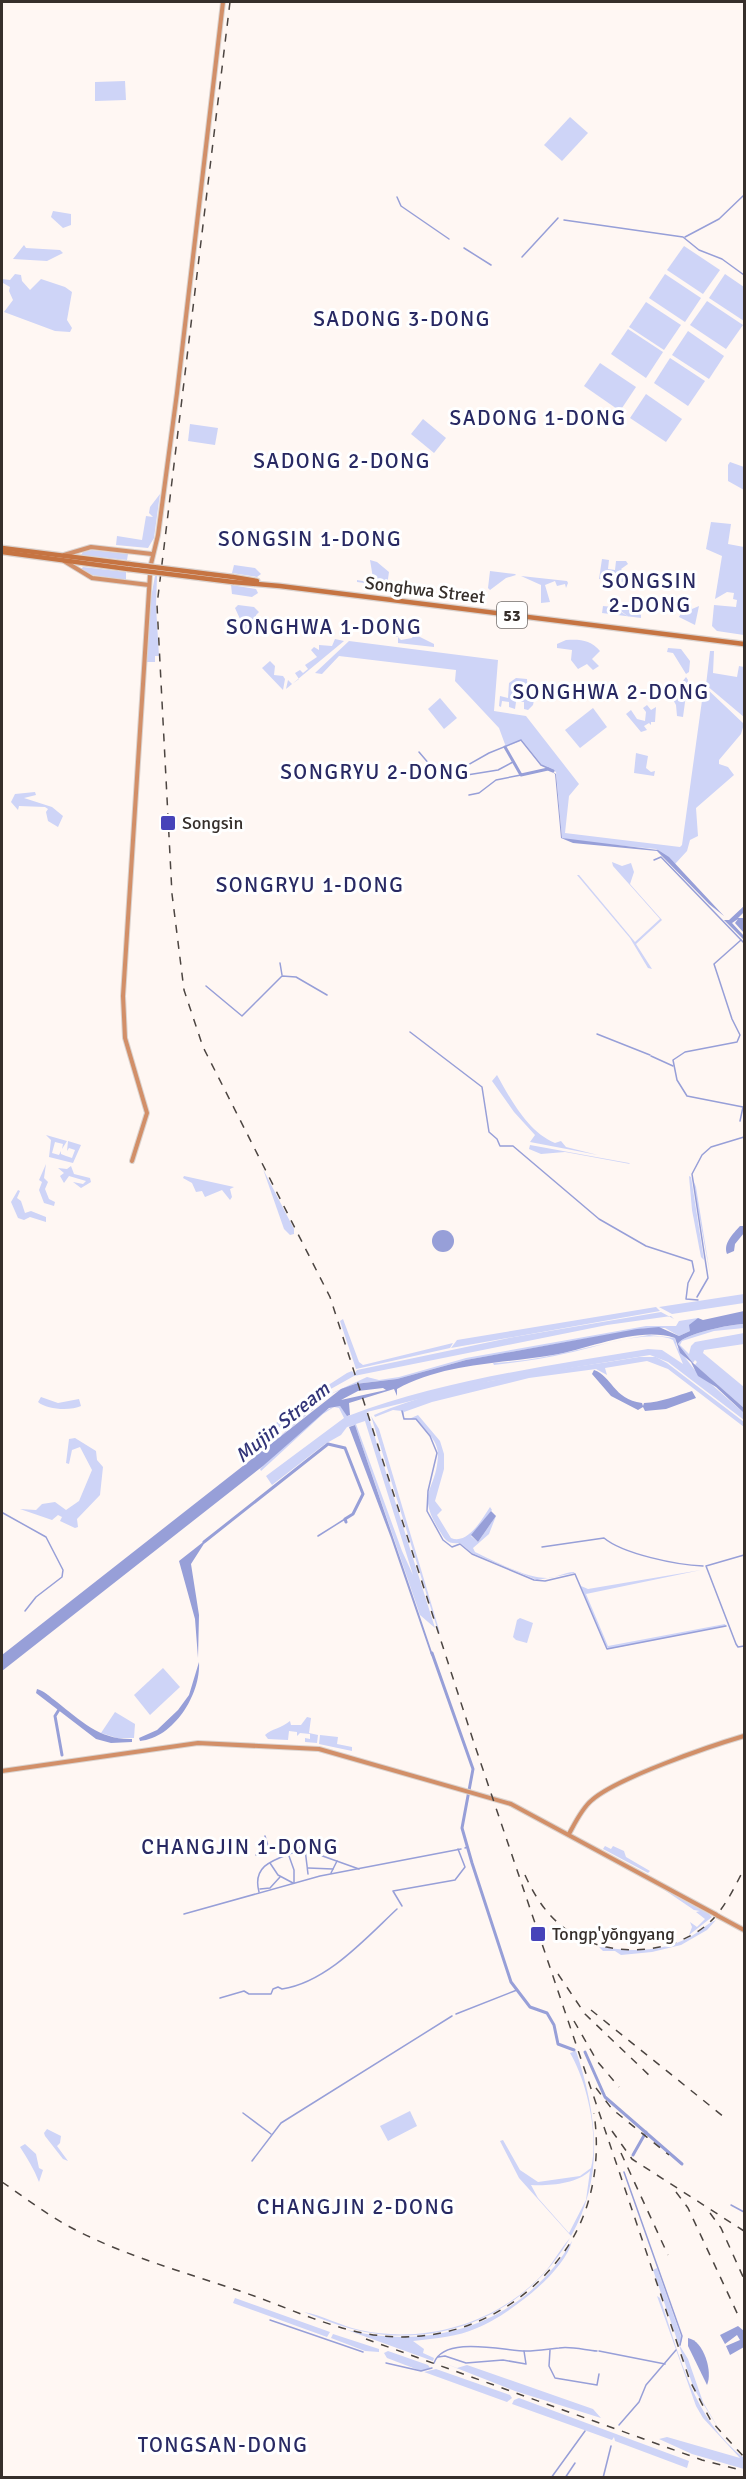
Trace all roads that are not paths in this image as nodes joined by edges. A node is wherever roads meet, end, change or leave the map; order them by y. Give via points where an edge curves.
1 (223, 2) edge
2 (80, 549) junction
3 (2, 550) edge
4 (152, 554) junction
5 (63, 558) junction
6 (80, 560) junction
7 (151, 564) dead end
8 (78, 571) junction
9 (150, 575) dead end
10 (148, 585) junction
11 (744, 644) edge
12 (132, 1161) dead end
13 (744, 1736) edge
14 (2, 1771) edge
15 (569, 1834) junction
16 (744, 1930) edge

1 - 4 main road via 170,444
2 - 4 main road via 100,547
2 - 5 main road
2 - 6 main road
3 - 5 main road, 53
4 - 7 main road
5 - 6 main road, Songhwa Street / 53
5 - 8 main road
6 - 8 main road
6 - 11 main road, Songhwa Street / 53, bridge
8 - 10 main road via 93,578
9 - 10 main road
10 - 12 main road via 123,996 125,1038 147,1113
13 - 15 main road via 659,1767 598,1795
14 - 15 main road via 136,1750 225,1743 319,1749 474,1792 518,1807
15 - 16 main road

